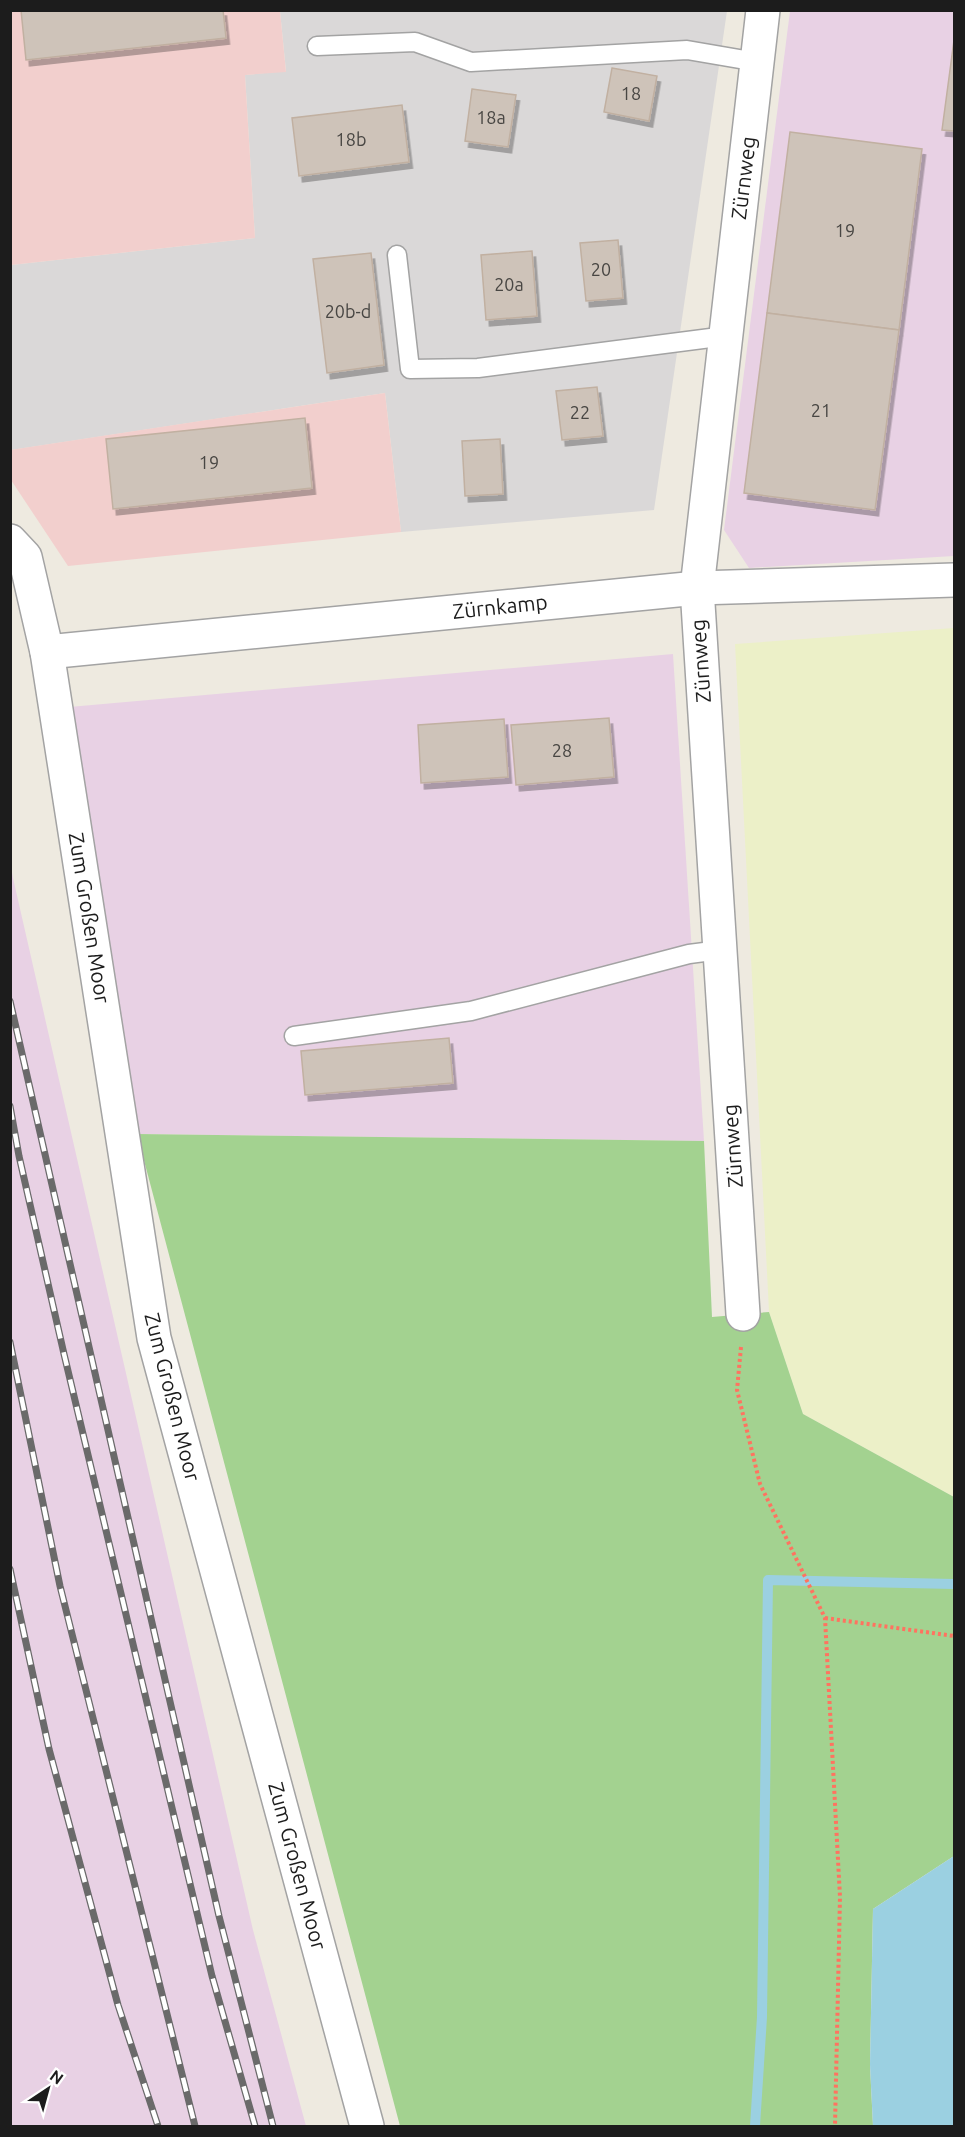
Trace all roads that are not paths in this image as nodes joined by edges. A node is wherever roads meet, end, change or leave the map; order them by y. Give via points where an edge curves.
1 (763, 10) edge
2 (317, 46) dead end
3 (758, 62) junction
4 (397, 255) dead end
5 (726, 336) junction
6 (10, 541) edge
7 (954, 580) edge
8 (697, 588) junction
9 (47, 652) junction
10 (720, 950) junction
11 (294, 1036) dead end
12 (743, 1314) road end
13 (367, 2127) edge

1 - 3 street, Zürnweg
2 - 3 lane via 416,42 471,62 687,50
3 - 5 street, Zürnweg
4 - 5 lane via 410,369 478,368
5 - 8 street, Zürnweg
6 - 9 street, Zum Großen Moor via 25,557
7 - 8 street, Zürnkamp
8 - 9 street, Zürnkamp
8 - 10 street, Zürnweg
9 - 13 street, Zum Großen Moor via 154,1338
10 - 11 lane via 689,954 471,1011
10 - 12 street, Zürnweg

